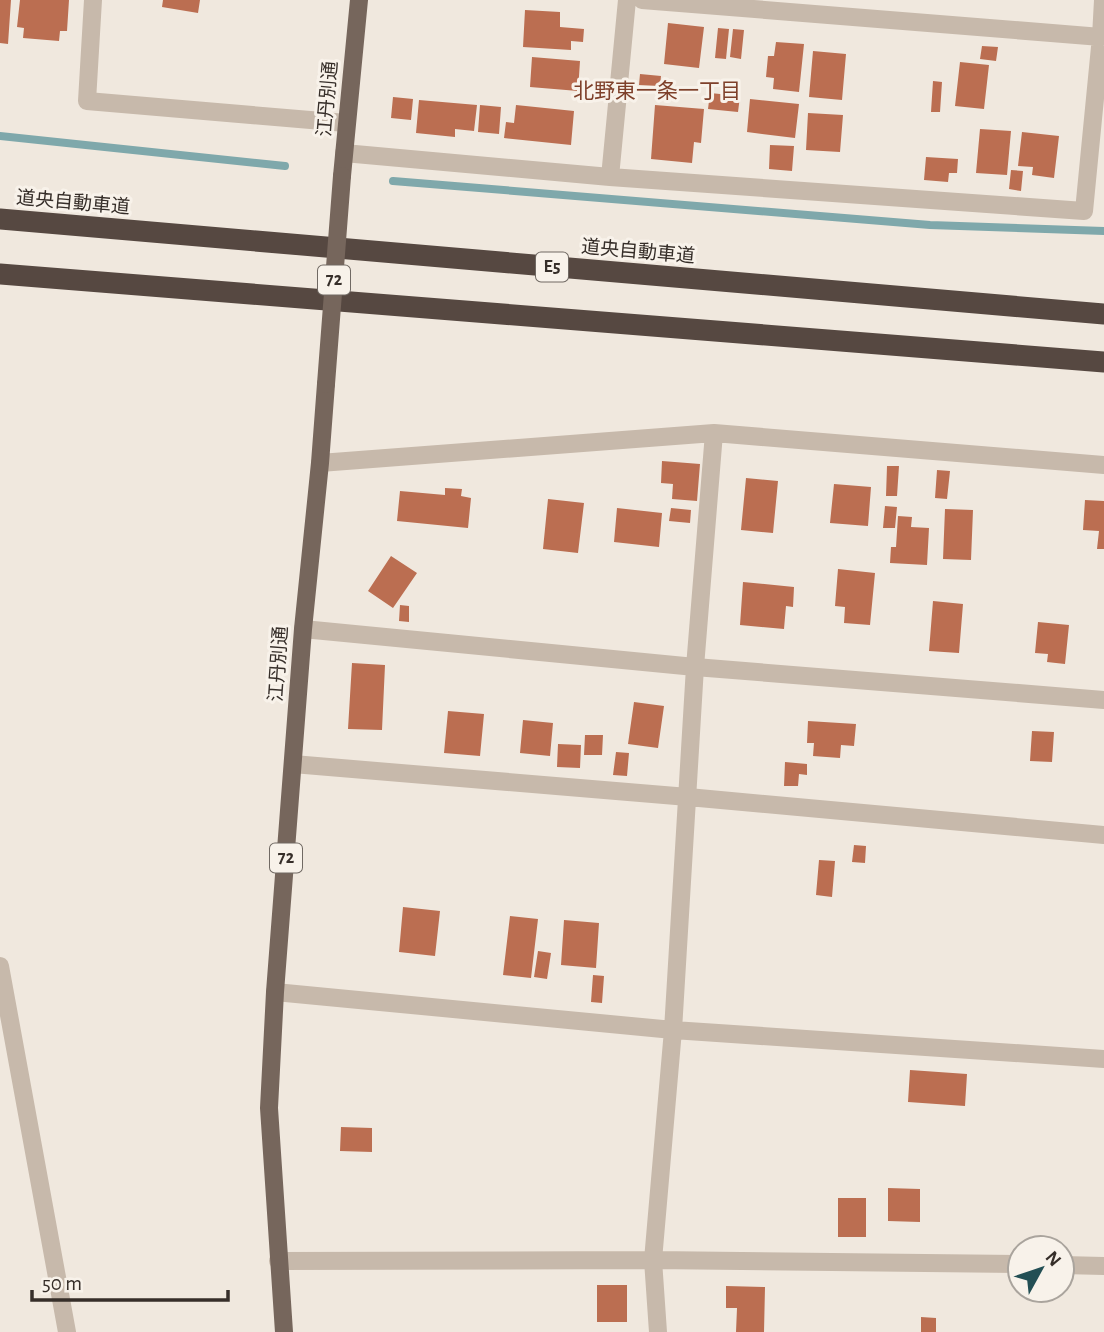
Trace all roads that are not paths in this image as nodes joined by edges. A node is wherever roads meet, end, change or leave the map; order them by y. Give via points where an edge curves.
1 (93, 0) edge
2 (359, 0) edge
3 (626, 0) edge
4 (642, 0) edge
5 (1103, 0) edge
6 (1101, 37) junction
7 (346, 123) junction
8 (344, 153) junction
9 (610, 177) junction
10 (0, 219) edge
11 (0, 274) edge
12 (1104, 314) edge
13 (1104, 362) edge
14 (714, 433) junction
15 (320, 463) junction
16 (1104, 465) edge
17 (303, 629) junction
18 (695, 667) junction
19 (1104, 700) edge
20 (293, 764) junction
21 (688, 797) junction
22 (1104, 835) edge
23 (0, 966) edge
24 (275, 992) junction
25 (673, 1030) junction
26 (1104, 1059) edge
27 (653, 1260) junction
28 (278, 1261) junction
29 (1006, 1264) edge
30 (1076, 1265) edge
31 (1104, 1266) edge
32 (67, 1332) edge
33 (284, 1332) edge
34 (658, 1332) edge

1 - 7 street via 87,101
2 - 7 main road, 江丹別通 / 72
3 - 9 street
4 - 6 street
5 - 6 street
6 - 9 street via 1084,211
7 - 8 main road, 江丹別通 / 72
8 - 9 street
8 - 15 main road, 江丹別通 / 72, bridge
10 - 12 highway, 道央自動車道 / E5
11 - 13 highway
14 - 15 street
14 - 16 street
14 - 18 street
15 - 17 main road, 江丹別通 / 72
17 - 18 street
17 - 20 main road, 江丹別通 / 72
18 - 19 street
18 - 21 street
20 - 21 street
20 - 24 main road, 江丹別通 / 72
21 - 22 street
21 - 25 street
23 - 32 street
24 - 25 street
24 - 28 main road, 江丹別通 / 72 via 269,1108
25 - 26 street
25 - 27 street
27 - 28 street
27 - 29 street
27 - 34 street
28 - 33 main road, 江丹別通 / 72
30 - 31 street

